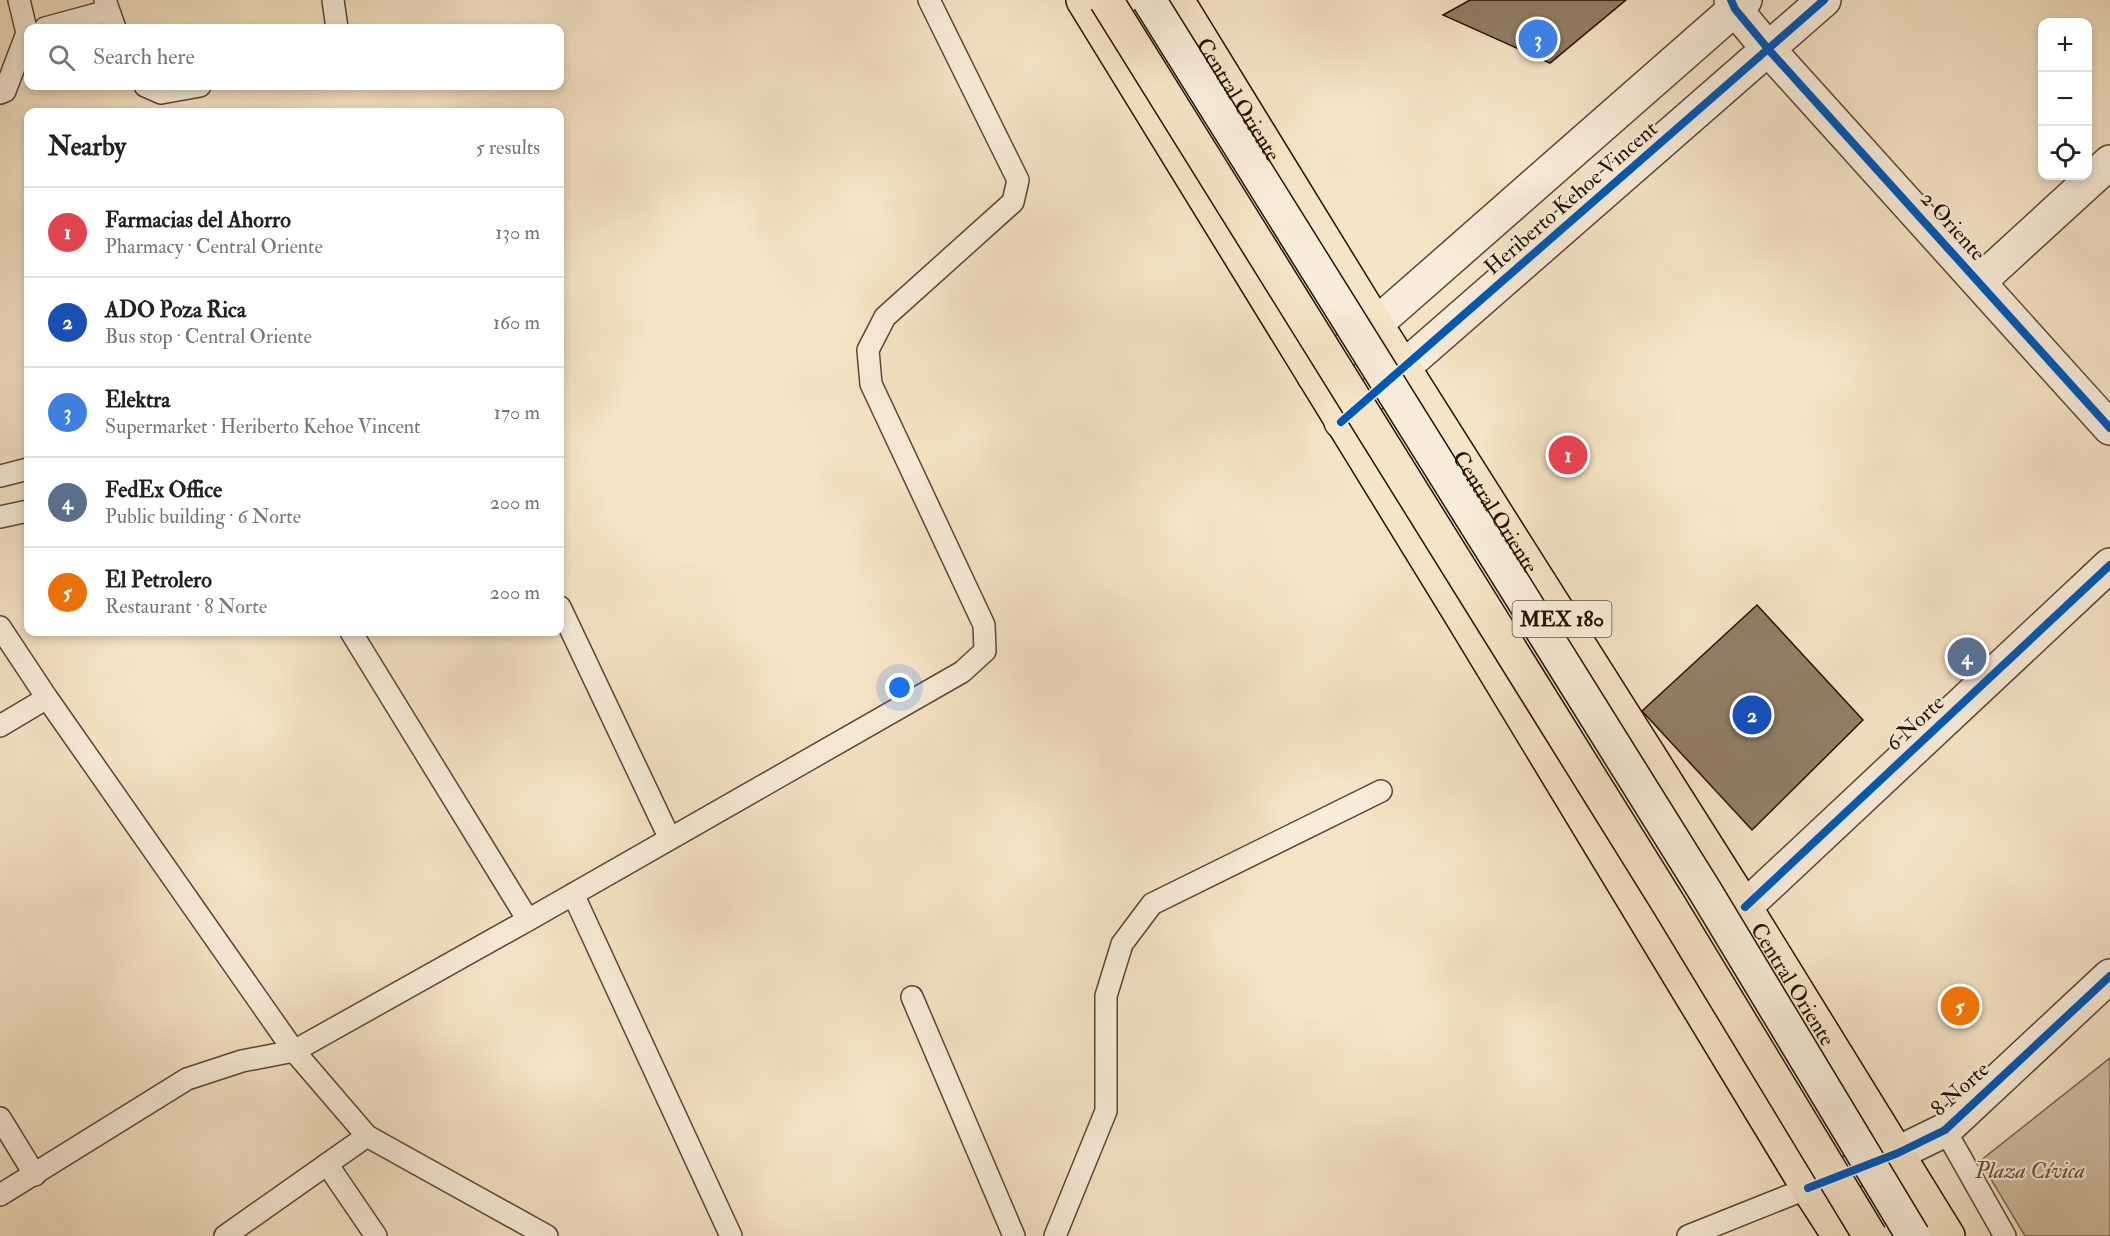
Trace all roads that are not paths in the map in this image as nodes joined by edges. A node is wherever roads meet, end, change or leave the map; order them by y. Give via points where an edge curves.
1 (19, 0) edge
2 (333, 0) edge
3 (929, 0) edge
4 (1083, 0) edge
5 (1106, 0) edge
6 (1149, 0) edge
7 (1177, 0) edge
8 (1824, 0) edge
9 (1737, 3) edge
10 (109, 13) edge
11 (30, 24) edge
12 (66, 24) edge
13 (336, 24) edge
14 (1769, 50) junction
15 (24, 52) edge
16 (154, 90) edge
17 (178, 90) edge
18 (0, 93) edge
19 (2110, 162) edge
20 (1979, 282) junction
21 (1376, 324) junction
22 (1404, 368) junction
23 (1314, 376) junction
24 (1341, 422) junction
25 (2110, 428) edge
26 (24, 470) edge
27 (0, 476) edge
28 (24, 512) edge
29 (0, 517) edge
30 (2110, 565) edge
31 (564, 616) edge
32 (0, 627) edge
33 (353, 636) edge
34 (47, 698) junction
35 (0, 726) edge
36 (1381, 791) dead end
37 (669, 839) junction
38 (573, 894) junction
39 (1745, 907) junction
40 (528, 920) junction
41 (2110, 976) edge
42 (912, 997) dead end
43 (294, 1051) junction
44 (0, 1118) edge
45 (1945, 1130) junction
46 (368, 1136) junction
47 (1898, 1153) junction
48 (327, 1164) junction
49 (35, 1175) junction
50 (1808, 1188) junction
51 (0, 1195) edge
52 (1932, 1229) edge
53 (225, 1236) edge
54 (376, 1236) edge
55 (547, 1236) edge
56 (731, 1236) edge
57 (1014, 1236) edge
58 (1055, 1236) edge
59 (1689, 1236) edge
60 (1839, 1236) edge
61 (1870, 1236) edge
62 (1899, 1236) edge
63 (2005, 1236) edge

1 - 11 lane
2 - 13 lane
3 - 37 lane via 1017,180 1013,202 885,317 868,350 871,384 984,625 985,651 962,672
4 - 23 main road, MEX 180
5 - 61 main road, bridge
6 - 52 street, bridge via 1699,881
7 - 21 main road, Central Oriente / MEX 180
8 - 14 street, Heriberto Kehoe Vincent
9 - 14 street, 2 Oriente
9 - 21 street, Heriberto Kehoe Vincent
10 - 12 lane
14 - 20 street, 2 Oriente
14 - 22 street, Heriberto Kehoe Vincent
15 - 18 lane via 5,91
16 - 17 lane
19 - 20 street
20 - 25 street, 2 Oriente
21 - 22 main road, Central Oriente / MEX 180
21 - 23 street, Heriberto Kehoe Vincent
22 - 24 street, Heriberto Kehoe Vincent
22 - 39 main road, Central Oriente / MEX 180
23 - 24 main road, MEX 180
24 - 50 main road, MEX 180
26 - 27 lane
28 - 29 lane
30 - 39 street, 6 Norte
31 - 37 lane
32 - 34 lane
33 - 40 lane
34 - 35 lane
34 - 43 lane
36 - 58 lane via 1152,904 1122,944 1106,996 1106,1111
37 - 38 lane
38 - 40 lane
38 - 56 lane
39 - 47 main road, Central Oriente / MEX 180
40 - 43 lane
41 - 45 street, 8 Norte
42 - 57 lane
43 - 46 lane
43 - 49 lane via 242,1060 187,1079
44 - 49 lane
45 - 47 street, 8 Norte
45 - 63 lane
46 - 48 lane
46 - 55 lane
47 - 50 street, 8 Norte
47 - 52 main road, Central Oriente / MEX 180
48 - 53 lane
48 - 54 lane
49 - 51 lane
50 - 59 lane
50 - 60 main road, MEX 180
52 - 62 lane

